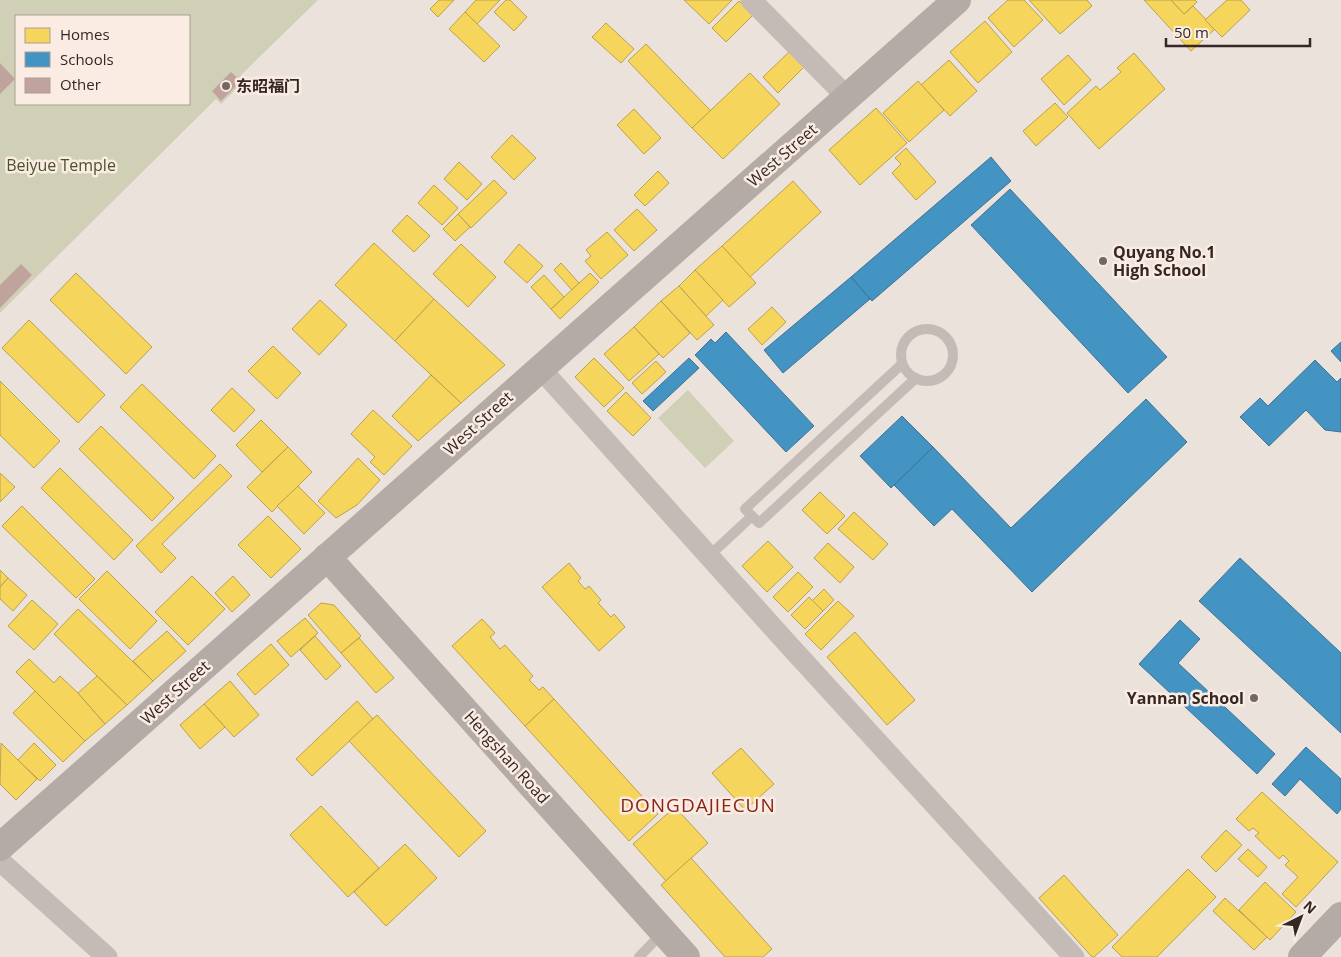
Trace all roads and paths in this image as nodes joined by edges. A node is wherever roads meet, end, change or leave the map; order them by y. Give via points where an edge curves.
1 (751, 0) edge
2 (957, 0) edge
3 (847, 97) junction
4 (902, 364) junction
5 (540, 368) junction
6 (916, 378) junction
7 (752, 516) junction
8 (709, 556) junction
9 (327, 557) junction
10 (0, 847) edge
11 (0, 861) edge
12 (1341, 916) edge
13 (663, 932) junction
14 (1341, 941) edge
15 (106, 957) edge
16 (639, 957) edge
17 (686, 957) edge
18 (1074, 957) edge
19 (1302, 957) edge
20 (1326, 957) edge

1 - 3 street
2 - 3 street, West Street
3 - 5 street, West Street
4 - 6 lane
4 - 6 lane via 902,344 914,331 928,328 942,333 953,353 949,369 936,380
4 - 7 lane via 746,509
5 - 8 street
5 - 9 street, West Street
6 - 7 lane via 759,523
7 - 8 lane
8 - 18 street
9 - 10 street, West Street
9 - 13 street, Hengshan Road
11 - 15 street
12 - 19 street
13 - 16 lane
13 - 17 street, Hengshan Road
14 - 20 street

